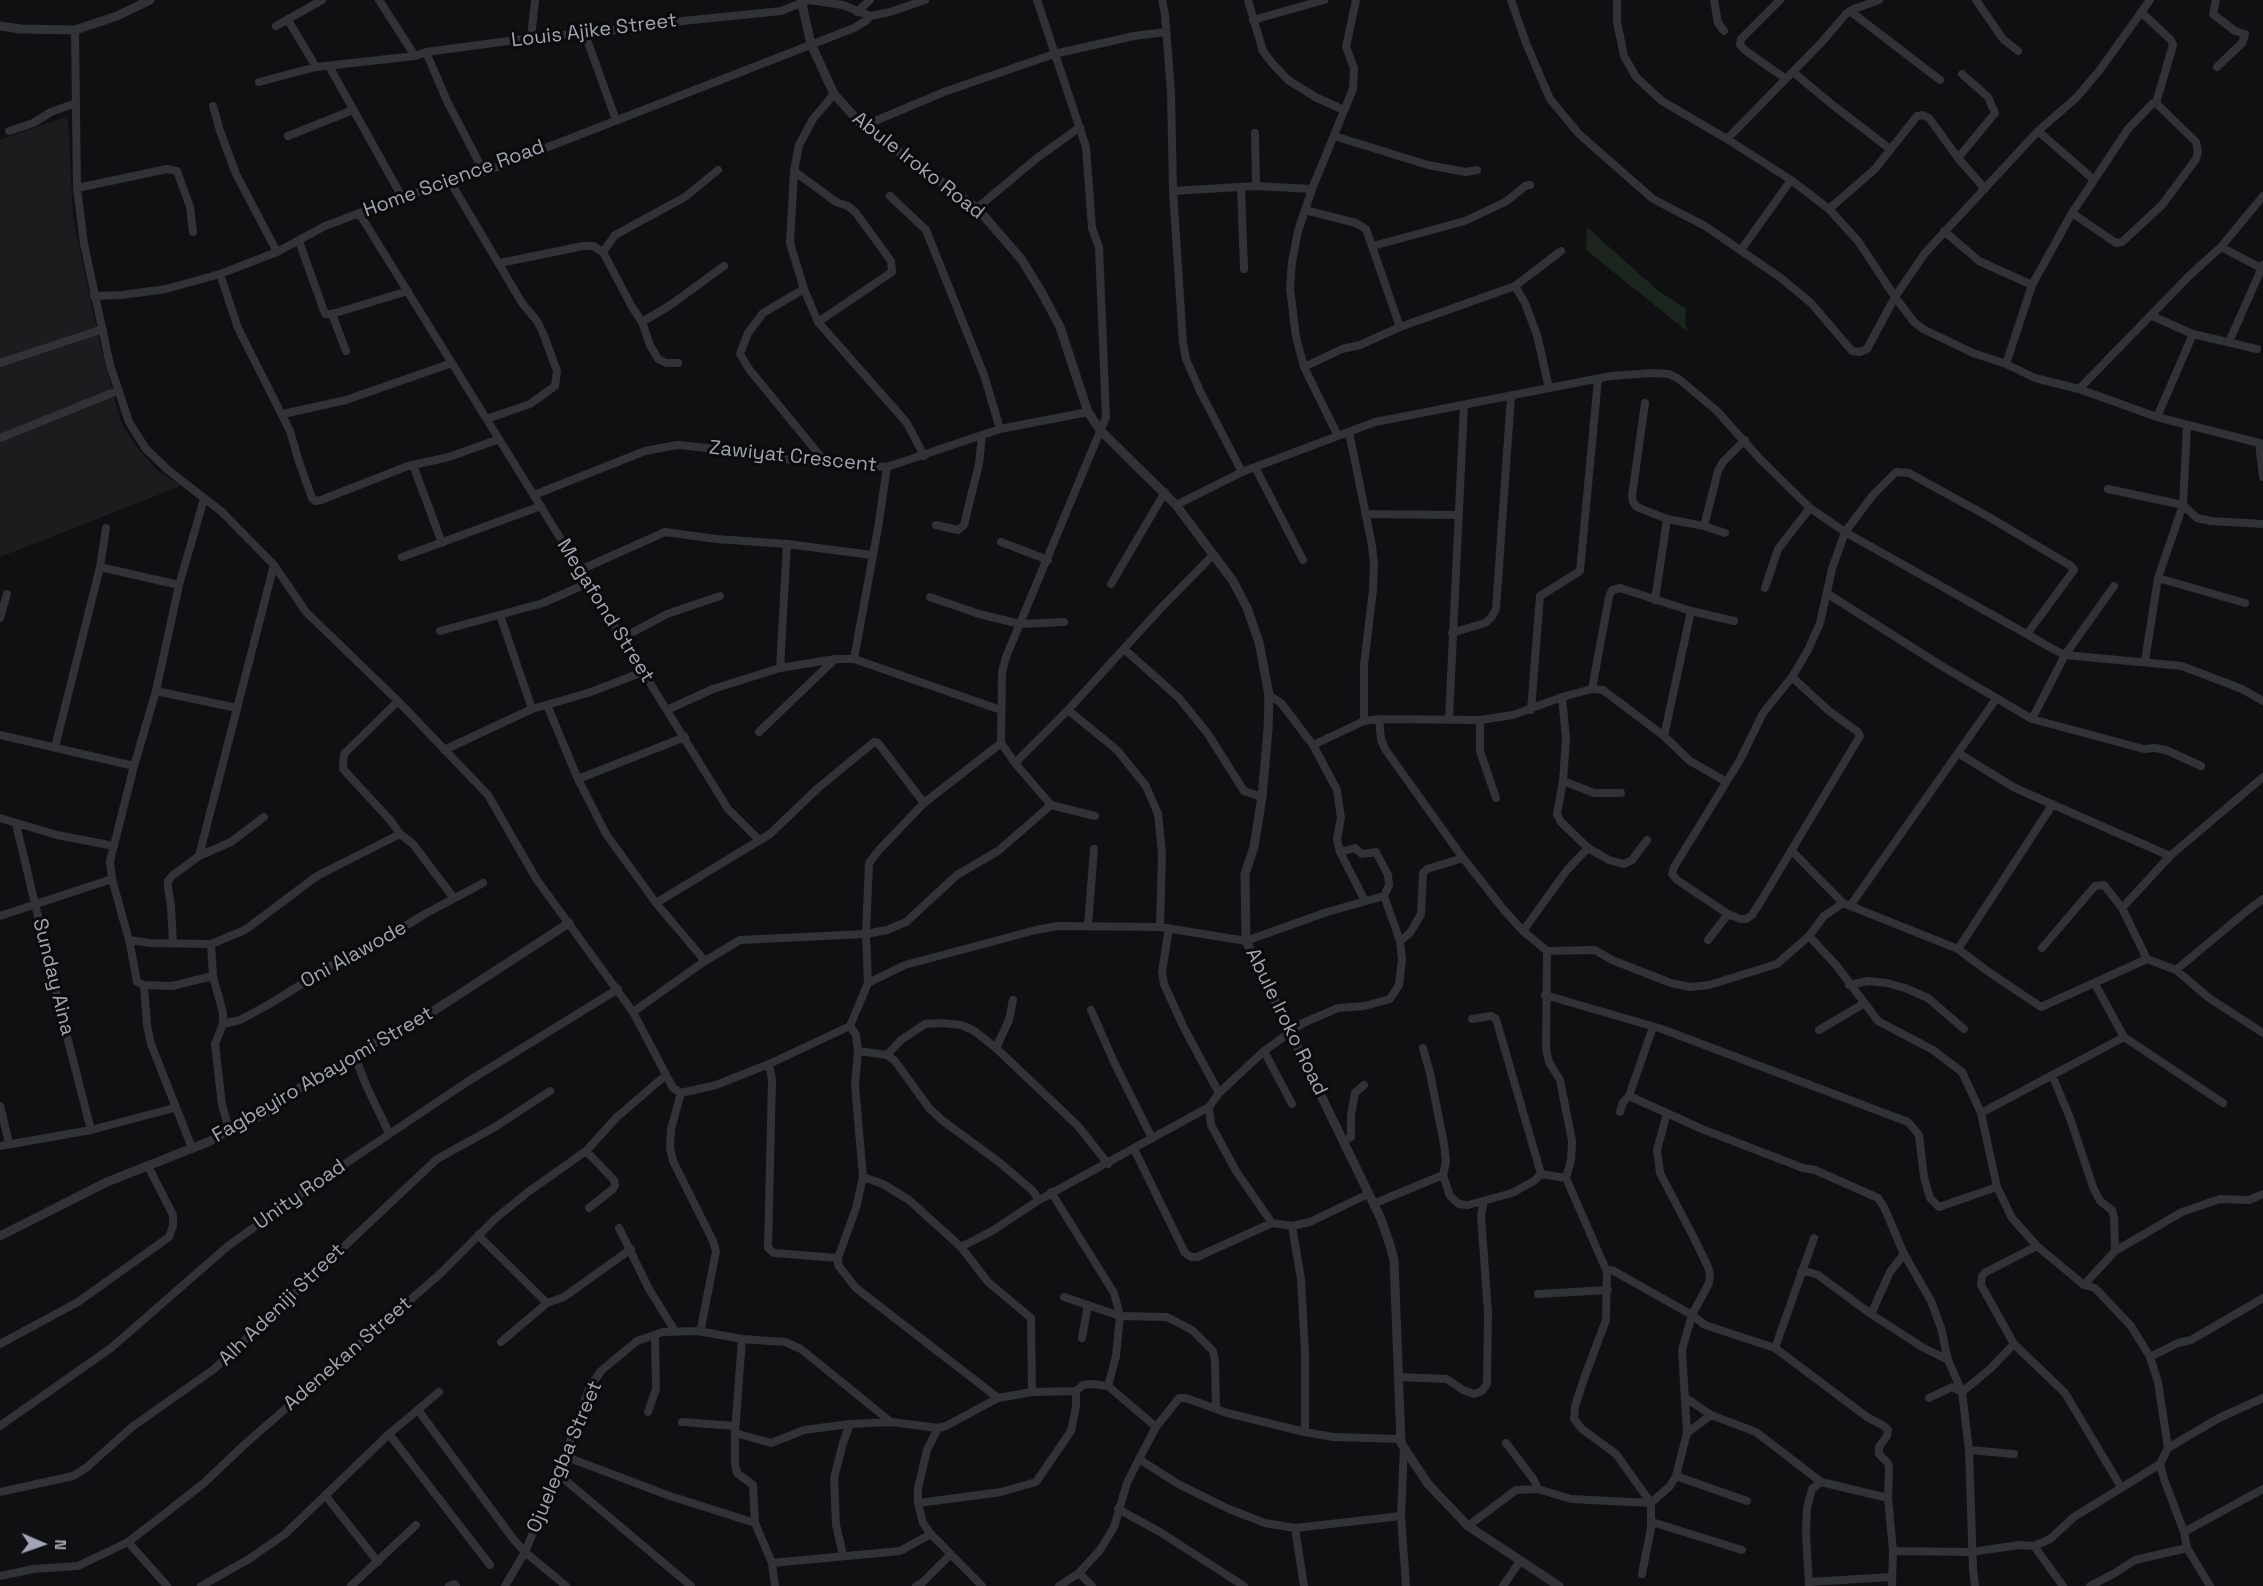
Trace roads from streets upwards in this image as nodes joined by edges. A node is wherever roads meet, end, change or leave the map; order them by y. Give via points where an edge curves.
1 (150, 0) edge
2 (322, 0) edge
3 (379, 0) edge
4 (535, 0) edge
5 (870, 0) edge
6 (925, 0) edge
7 (1036, 0) edge
8 (1162, 0) edge
9 (1248, 0) edge
10 (1324, 0) edge
11 (1356, 0) edge
12 (1511, 0) edge
13 (1617, 0) edge
14 (1714, 0) edge
15 (1780, 0) edge
16 (1879, 0) edge
17 (1976, 0) edge
18 (2150, 0) edge
19 (2216, 0) edge
20 (801, 2) edge
21 (1850, 11) junction
22 (857, 12) junction
23 (2141, 12) junction
24 (870, 16) junction
25 (288, 20) junction
26 (1253, 20) junction
27 (0, 26) edge
28 (276, 26) dead end
29 (75, 30) junction
30 (1724, 31) dead end
31 (1166, 32) junction
32 (585, 34) junction
33 (531, 38) junction
34 (811, 44) junction
35 (2018, 51) dead end
36 (426, 52) junction
37 (1054, 54) junction
38 (415, 56) junction
39 (329, 66) junction
40 (316, 67) junction
41 (2217, 67) dead end
42 (1793, 72) junction
43 (1962, 74) dead end
44 (1786, 79) junction
45 (1940, 80) dead end
46 (258, 82) dead end
47 (834, 94) junction
48 (76, 103) junction
49 (2156, 104) junction
50 (213, 106) dead end
51 (353, 110) junction
52 (1344, 110) junction
53 (616, 120) junction
54 (863, 126) junction
55 (1080, 128) junction
56 (2037, 130) junction
57 (9, 131) dead end
58 (1255, 133) dead end
59 (288, 136) dead end
60 (1334, 136) junction
61 (1727, 139) junction
62 (1890, 149) junction
63 (1958, 158) junction
64 (718, 170) dead end
65 (1477, 170) dead end
66 (794, 171) junction
67 (484, 172) junction
68 (2093, 179) junction
69 (1791, 180) junction
70 (451, 183) junction
71 (1530, 185) dead end
72 (1256, 186) junction
73 (1241, 187) junction
74 (77, 188) junction
75 (1312, 189) junction
76 (1985, 189) junction
77 (1173, 191) junction
78 (890, 196) dead end
79 (2263, 196) edge
80 (402, 197) junction
81 (977, 208) junction
82 (1829, 209) junction
83 (1305, 210) junction
84 (360, 213) junction
85 (2072, 213) junction
86 (1944, 231) junction
87 (193, 232) dead end
88 (298, 241) junction
89 (1373, 246) junction
90 (2221, 247) junction
91 (1741, 250) junction
92 (1561, 251) dead end
93 (277, 252) junction
94 (603, 252) junction
95 (500, 263) junction
96 (724, 266) dead end
97 (2262, 267) edge
98 (1244, 269) dead end
99 (220, 274) junction
100 (2032, 285) junction
101 (1515, 286) junction
102 (804, 289) junction
103 (408, 291) junction
104 (94, 296) junction
105 (1895, 297) junction
106 (332, 314) junction
107 (2152, 316) junction
108 (642, 322) junction
109 (818, 322) junction
110 (1400, 327) junction
111 (103, 329) junction
112 (2193, 334) junction
113 (2229, 342) junction
114 (2257, 348) dead end
115 (346, 351) dead end
116 (0, 363) edge
117 (452, 363) junction
118 (678, 363) dead end
119 (2006, 364) junction
120 (1304, 367) junction
121 (1598, 379) junction
122 (1549, 388) junction
123 (2079, 389) junction
124 (117, 391) junction
125 (1511, 396) junction
126 (1645, 403) dead end
127 (1464, 405) junction
128 (1088, 412) junction
129 (283, 414) junction
130 (2157, 417) junction
131 (487, 419) junction
132 (2187, 425) junction
133 (1000, 429) junction
134 (1100, 430) junction
135 (1349, 432) junction
136 (982, 436) junction
137 (1338, 436) junction
138 (0, 438) edge
139 (499, 439) junction
140 (1745, 440) junction
141 (2261, 443) edge
142 (924, 456) junction
143 (826, 463) junction
144 (413, 465) junction
145 (887, 467) junction
146 (1255, 467) junction
147 (1242, 472) junction
148 (2263, 477) edge
149 (2108, 489) dead end
150 (1165, 492) junction
151 (534, 495) junction
152 (204, 499) junction
153 (1176, 505) junction
154 (2183, 505) junction
155 (541, 506) junction
156 (1810, 508) junction
157 (1365, 514) junction
158 (1458, 515) junction
159 (1667, 519) junction
160 (2263, 524) edge
161 (936, 525) dead end
162 (1704, 526) junction
163 (106, 528) dead end
164 (1845, 532) junction
165 (1725, 533) dead end
166 (1000, 542) dead end
167 (442, 543) junction
168 (787, 544) junction
169 (872, 555) junction
170 (1213, 555) junction
171 (402, 557) dead end
172 (1048, 560) junction
173 (1303, 560) dead end
174 (274, 566) junction
175 (100, 567) junction
176 (580, 570) junction
177 (2158, 578) junction
178 (588, 583) junction
179 (1111, 584) dead end
180 (179, 585) junction
181 (2114, 586) dead end
182 (1765, 588) dead end
183 (6, 594) dead end
184 (1828, 594) junction
185 (720, 596) dead end
186 (930, 597) dead end
187 (1655, 600) junction
188 (2245, 603) dead end
189 (1691, 610) junction
190 (500, 615) junction
191 (0, 618) edge
192 (1734, 621) dead end
193 (1064, 622) dead end
194 (1020, 624) junction
195 (440, 631) dead end
196 (1452, 633) junction
197 (2027, 634) junction
198 (622, 638) junction
199 (1124, 649) junction
200 (2065, 655) junction
201 (835, 659) junction
202 (854, 659) junction
203 (2145, 661) junction
204 (780, 668) junction
205 (643, 672) junction
206 (1792, 677) junction
207 (1592, 689) junction
208 (156, 691) junction
209 (1269, 695) junction
210 (1562, 697) junction
211 (1996, 699) junction
212 (398, 701) junction
213 (2263, 701) edge
214 (547, 705) junction
215 (237, 708) junction
216 (532, 709) junction
217 (667, 710) junction
218 (1001, 710) junction
219 (1068, 710) junction
220 (1532, 710) junction
221 (1379, 719) junction
222 (1449, 719) junction
223 (2032, 719) junction
224 (1480, 720) junction
225 (1364, 721) junction
226 (759, 732) dead end
227 (0, 735) edge
228 (1664, 736) junction
229 (685, 737) junction
230 (1001, 742) junction
231 (1313, 745) junction
232 (55, 747) junction
233 (444, 750) junction
234 (1958, 753) junction
235 (1015, 763) junction
236 (134, 766) junction
237 (2201, 766) dead end
238 (2263, 777) edge
239 (578, 779) junction
240 (1563, 781) junction
241 (1725, 781) junction
242 (1621, 793) dead end
243 (1262, 797) junction
244 (1496, 798) dead end
245 (924, 803) junction
246 (2053, 804) junction
247 (1051, 805) junction
248 (1095, 816) dead end
249 (264, 817) dead end
250 (0, 818) edge
251 (15, 824) junction
252 (400, 834) junction
253 (759, 840) junction
254 (1647, 840) dead end
255 (114, 846) junction
256 (1588, 848) junction
257 (1095, 849) dead end
258 (1791, 850) junction
259 (1340, 852) junction
260 (199, 856) junction
261 (2170, 856) junction
262 (1463, 858) junction
263 (112, 879) junction
264 (483, 883) dead end
265 (1384, 896) junction
266 (453, 897) junction
267 (2263, 899) edge
268 (1365, 901) junction
269 (656, 903) junction
270 (35, 904) junction
271 (1847, 905) junction
272 (2122, 908) junction
273 (1728, 914) junction
274 (0, 916) edge
275 (569, 923) junction
276 (1088, 925) junction
277 (1160, 927) junction
278 (1169, 928) junction
279 (1523, 931) junction
280 (866, 934) junction
281 (1809, 936) junction
282 (129, 940) junction
283 (1708, 940) dead end
284 (1246, 941) junction
285 (1400, 941) junction
286 (173, 943) junction
287 (211, 945) junction
288 (2042, 948) dead end
289 (1958, 949) junction
290 (1547, 951) junction
291 (2147, 959) junction
292 (705, 961) junction
293 (2176, 970) junction
294 (213, 976) junction
295 (868, 983) junction
296 (2095, 984) junction
297 (144, 985) junction
298 (1849, 985) junction
299 (618, 989) junction
300 (1545, 994) junction
301 (1012, 1000) dead end
302 (1863, 1004) junction
303 (1091, 1010) dead end
304 (633, 1012) junction
305 (1472, 1018) dead end
306 (223, 1024) junction
307 (850, 1026) junction
308 (1653, 1026) junction
309 (1964, 1029) dead end
310 (1291, 1030) junction
311 (1819, 1030) dead end
312 (2263, 1033) edge
313 (2124, 1037) junction
314 (996, 1048) junction
315 (1423, 1048) dead end
316 (858, 1051) junction
317 (1264, 1051) junction
318 (354, 1054) junction
319 (887, 1055) junction
320 (769, 1064) junction
321 (666, 1075) junction
322 (2052, 1075) junction
323 (1364, 1085) dead end
324 (550, 1091) dead end
325 (681, 1093) junction
326 (1219, 1093) junction
327 (1629, 1096) junction
328 (2223, 1103) dead end
329 (1292, 1104) dead end
330 (0, 1106) edge
331 (1209, 1107) junction
332 (174, 1108) junction
333 (1620, 1112) dead end
334 (1667, 1113) junction
335 (1981, 1113) junction
336 (92, 1130) junction
337 (230, 1132) junction
338 (389, 1133) junction
339 (1152, 1138) junction
340 (1344, 1141) junction
341 (9, 1143) junction
342 (0, 1146) edge
343 (192, 1148) junction
344 (1134, 1149) junction
345 (586, 1151) junction
346 (1108, 1164) junction
347 (148, 1166) junction
348 (1541, 1174) junction
349 (1443, 1175) junction
350 (863, 1177) junction
351 (1566, 1178) junction
352 (1997, 1188) junction
353 (1051, 1192) junction
354 (1368, 1194) junction
355 (2263, 1194) edge
356 (1039, 1200) junction
357 (1484, 1201) junction
358 (1373, 1204) junction
359 (1468, 1205) junction
360 (589, 1208) dead end
361 (1481, 1215) junction
362 (1272, 1223) junction
363 (1292, 1226) junction
364 (619, 1228) dead end
365 (478, 1235) junction
366 (0, 1236) edge
367 (1814, 1238) dead end
368 (2037, 1246) junction
369 (961, 1247) junction
370 (631, 1249) junction
371 (2115, 1251) junction
372 (1904, 1254) junction
373 (838, 1258) junction
374 (1607, 1272) junction
375 (1801, 1272) junction
376 (2084, 1286) junction
377 (1608, 1290) junction
378 (1538, 1294) dead end
379 (1064, 1297) dead end
380 (2263, 1298) edge
381 (547, 1303) junction
382 (1088, 1305) junction
383 (1871, 1314) junction
384 (1692, 1315) junction
385 (1120, 1316) junction
386 (675, 1331) junction
387 (698, 1331) junction
388 (655, 1335) junction
389 (1082, 1338) dead end
390 (742, 1339) junction
391 (501, 1342) dead end
392 (0, 1344) edge
393 (2014, 1344) junction
394 (1775, 1348) junction
395 (2150, 1358) junction
396 (1948, 1360) junction
397 (1398, 1377) junction
398 (1108, 1386) junction
399 (1076, 1391) junction
400 (439, 1392) dead end
401 (1032, 1392) junction
402 (1962, 1392) junction
403 (998, 1398) junction
404 (1686, 1398) junction
405 (1929, 1398) dead end
406 (2263, 1398) edge
407 (1216, 1409) junction
408 (418, 1410) junction
409 (648, 1412) dead end
410 (1711, 1415) junction
411 (682, 1422) dead end
412 (891, 1422) junction
413 (850, 1424) junction
414 (0, 1426) edge
415 (938, 1428) junction
416 (1156, 1428) junction
417 (735, 1429) junction
418 (1305, 1432) junction
419 (1687, 1433) junction
420 (390, 1434) junction
421 (1402, 1443) junction
422 (1506, 1443) dead end
423 (2168, 1448) junction
424 (1969, 1450) junction
425 (2014, 1454) dead end
426 (564, 1456) junction
427 (1139, 1459) junction
428 (2160, 1464) junction
429 (558, 1474) junction
430 (1676, 1476) junction
431 (1821, 1482) junction
432 (2121, 1487) junction
433 (2263, 1489) edge
434 (1538, 1490) junction
435 (0, 1492) edge
436 (325, 1495) junction
437 (1888, 1498) junction
438 (1746, 1501) dead end
439 (918, 1503) junction
440 (1651, 1503) junction
441 (1119, 1509) junction
442 (1401, 1516) junction
443 (1652, 1522) junction
444 (755, 1523) junction
445 (416, 1525) dead end
446 (1468, 1526) junction
447 (1294, 1528) junction
448 (2184, 1532) junction
449 (931, 1534) junction
450 (128, 1542) junction
451 (2034, 1546) junction
452 (2187, 1548) junction
453 (1742, 1550) dead end
454 (1893, 1551) junction
455 (525, 1552) junction
456 (1972, 1552) junction
457 (951, 1554) junction
458 (843, 1556) junction
459 (1520, 1561) junction
460 (378, 1562) junction
461 (772, 1563) junction
462 (490, 1565) dead end
463 (1079, 1573) junction
464 (1642, 1574) dead end
465 (0, 1576) edge
466 (1892, 1582) edge
467 (212, 1583) edge
468 (1809, 1584) edge
469 (2060, 1585) edge
470 (167, 1586) edge
471 (201, 1586) edge
472 (351, 1586) edge
473 (449, 1586) edge
474 (456, 1586) edge
475 (505, 1586) edge
476 (566, 1586) edge
477 (691, 1586) edge
478 (775, 1586) edge
479 (916, 1586) edge
480 (982, 1586) edge
481 (1059, 1586) edge
482 (1092, 1586) edge
483 (1245, 1586) edge
484 (1304, 1586) edge
485 (1406, 1586) edge
486 (1503, 1586) edge
487 (1559, 1586) edge
488 (1976, 1586) edge
489 (2090, 1586) edge
490 (2210, 1586) edge

1 - 29 street
2 - 25 street
3 - 38 street
4 - 33 street
5 - 22 street
6 - 24 street
7 - 37 street
8 - 31 street
9 - 26 street
10 - 26 street
11 - 52 street via 1346,47 1354,68 1353,89
12 - 91 street via 1550,99 1580,134 1653,199
13 - 61 street via 1624,56 1636,77 1662,101
14 - 30 street via 1718,23
15 - 44 street via 1741,39 1740,45
16 - 21 street
17 - 35 street via 2003,39
18 - 23 street
19 - 41 street via 2213,14 2245,34 2242,43
20 - 22 street, Louis Ajike Street via 818,0
20 - 32 street, Louis Ajike Street via 781,12
20 - 34 street, Abule Iroko Road
21 - 42 street
21 - 45 street
22 - 24 street, Louis Ajike Street
23 - 49 street via 2173,45
23 - 56 street via 2076,98
24 - 34 street, Home Science Road via 854,28
25 - 28 street
25 - 40 street
26 - 52 street via 1263,51 1288,81
27 - 29 street
29 - 48 street
31 - 37 street
31 - 77 street
32 - 33 street, Louis Ajike Street
32 - 53 street
33 - 36 street, Louis Ajike Street
34 - 47 street, Abule Iroko Road
34 - 53 street, Home Science Road
36 - 38 street, Louis Ajike Street
36 - 67 street
37 - 54 street via 944,92
37 - 55 street
38 - 39 street, Louis Ajike Street
39 - 40 street, Louis Ajike Street
39 - 51 street
40 - 46 street, Louis Ajike Street
42 - 44 street
42 - 62 street
43 - 63 street via 1988,97 1995,113
44 - 61 street
47 - 54 street, Abule Iroko Road
47 - 66 street via 806,130
48 - 57 street
48 - 74 street
49 - 68 street via 2128,129
49 - 85 street via 2196,142 2198,152 2162,205 2122,242 2116,243
50 - 93 street via 236,174
51 - 59 street
51 - 80 street
52 - 60 street
53 - 67 street, Home Science Road
54 - 81 street, Abule Iroko Road
55 - 81 street
55 - 134 street via 1086,147 1092,228 1099,248 1106,397 1106,417
56 - 68 street
56 - 76 street
58 - 72 street
60 - 65 street via 1428,165 1466,172
60 - 75 street
61 - 69 street
62 - 63 street via 1923,114
62 - 82 street via 1875,169
63 - 76 street
64 - 94 street via 684,197 615,235
66 - 102 street via 790,243
66 - 109 street via 836,202 848,206 891,261 892,272
67 - 70 street, Home Science Road
68 - 85 street
69 - 82 street
69 - 91 street
70 - 80 street, Home Science Road
70 - 95 street
71 - 89 street via 1465,221
72 - 73 street
72 - 75 street
73 - 77 street
73 - 98 street
74 - 87 street via 167,169 177,171 190,207
74 - 104 street
75 - 83 street
76 - 86 street
77 - 147 street via 1186,359
78 - 133 street via 926,230 984,375
79 - 90 street
80 - 84 street, Home Science Road
81 - 128 street, Abule Iroko Road via 1022,260 1042,293 1060,327
82 - 105 street via 1858,241
83 - 89 street via 1361,225
83 - 120 street via 1290,288
84 - 88 street, Home Science Road
84 - 103 street, Megafond Street
85 - 100 street
86 - 100 street via 1979,261
86 - 105 street
88 - 93 street, Home Science Road
88 - 106 street via 322,308 325,314
89 - 110 street
90 - 97 street
90 - 107 street
91 - 105 street via 1810,303 1852,351 1867,349
92 - 101 street
93 - 99 street, Home Science Road
94 - 95 street via 583,246
94 - 108 street
95 - 131 street via 543,333 557,380 555,386 530,404
96 - 108 street
97 - 113 street
99 - 104 street, Home Science Road via 166,289
99 - 129 street via 238,328
100 - 119 street
101 - 110 street
101 - 122 street via 1537,335
102 - 109 street
102 - 143 street via 763,313 748,333 740,354
103 - 106 street
103 - 117 street, Megafond Street
104 - 111 street
105 - 119 street via 1923,329
106 - 115 street
107 - 112 street
107 - 123 street
108 - 118 street via 658,359
109 - 142 street via 907,423
110 - 120 street
111 - 116 street
111 - 124 street
112 - 113 street
112 - 130 street
113 - 114 street
117 - 129 street via 346,400
117 - 131 street, Megafond Street
119 - 123 street via 2035,378
120 - 137 street
121 - 122 street
121 - 140 street via 1669,374 1717,411
121 - 220 street via 1580,571 1540,596
122 - 125 street
123 - 130 street
124 - 138 street
124 - 152 street via 129,422 146,449
125 - 127 street
125 - 196 street via 1496,609 1485,623
126 - 159 street via 1633,502
127 - 135 street via 1376,422
127 - 158 street
128 - 133 street, Zawiyat Crescent
128 - 134 street, Abule Iroko Road
129 - 144 street via 315,501
130 - 132 street
131 - 139 street, Megafond Street
132 - 141 street
132 - 154 street
133 - 136 street, Zawiyat Crescent
134 - 150 street, Abule Iroko Road
134 - 172 street
135 - 137 street
135 - 157 street
136 - 142 street, Zawiyat Crescent
136 - 161 street via 964,525 958,531
137 - 146 street
139 - 144 street
139 - 151 street, Megafond Street
140 - 156 street
140 - 162 street via 1718,471
141 - 148 street
142 - 145 street, Zawiyat Crescent
143 - 145 street, Zawiyat Crescent
143 - 151 street, Zawiyat Crescent via 677,445 645,451
144 - 167 street
145 - 169 street
146 - 147 street
146 - 173 street
147 - 153 street
149 - 154 street
150 - 153 street, Abule Iroko Road
150 - 179 street
151 - 155 street, Megafond Street
152 - 174 street via 222,512
152 - 180 street
153 - 170 street, Abule Iroko Road
154 - 160 street via 2197,518
154 - 177 street
155 - 167 street
155 - 176 street, Megafond Street
156 - 164 street
156 - 182 street via 1778,549
157 - 158 street
157 - 225 street via 1374,565 1364,665
158 - 196 street
159 - 162 street
159 - 187 street
162 - 165 street
163 - 175 street
164 - 184 street
164 - 197 street
164 - 197 street via 1896,472 1909,473 1989,517 2074,570
166 - 172 street
167 - 171 street
168 - 169 street
168 - 176 street via 665,532
168 - 204 street
169 - 202 street
170 - 199 street
170 - 209 street, Abule Iroko Road via 1247,608 1259,642
172 - 194 street
174 - 212 street via 306,612
174 - 215 street
175 - 180 street
175 - 232 street
176 - 178 street, Megafond Street
177 - 188 street
177 - 203 street
178 - 190 street via 543,603
178 - 198 street, Megafond Street
180 - 208 street
181 - 200 street
183 - 191 street
184 - 206 street via 1820,623
184 - 211 street
185 - 198 street via 667,614
186 - 194 street
187 - 189 street
187 - 207 street via 1620,588 1612,590
189 - 192 street
189 - 228 street
190 - 195 street
190 - 216 street
193 - 194 street
194 - 218 street via 1002,672
196 - 222 street
197 - 200 street
198 - 205 street, Megafond Street
199 - 219 street
199 - 243 street via 1179,698 1244,790
200 - 203 street
200 - 223 street
201 - 202 street
201 - 204 street
201 - 226 street
202 - 218 street
203 - 213 street via 2182,666
204 - 217 street via 712,689
205 - 214 street
205 - 217 street, Megafond Street
206 - 241 street via 1763,713
206 - 258 street via 1860,736
207 - 210 street
207 - 228 street via 1603,690
208 - 215 street
208 - 236 street
209 - 231 street via 1281,703
209 - 243 street, Abule Iroko Road
210 - 220 street
210 - 240 street via 1566,738
211 - 223 street
211 - 234 street
212 - 233 street
212 - 252 street via 344,754 343,769
214 - 216 street
214 - 239 street
215 - 260 street
216 - 233 street
217 - 229 street, Megafond Street
218 - 230 street
219 - 235 street
219 - 277 street via 1117,750 1146,786 1158,814 1162,853
220 - 224 street
221 - 222 street
221 - 225 street
221 - 262 street via 1385,749
222 - 224 street
223 - 237 street via 2144,749 2166,750
224 - 244 street via 1480,751
225 - 231 street
227 - 232 street
228 - 241 street via 1690,761
229 - 239 street
229 - 253 street, Megafond Street via 728,809
230 - 235 street
230 - 245 street
231 - 259 street via 1337,790
232 - 236 street
233 - 275 street via 488,795 537,880
234 - 246 street via 2016,788
234 - 271 street
235 - 247 street
236 - 255 street
238 - 261 street
239 - 269 street via 606,834
240 - 242 street via 1594,793
240 - 256 street via 1557,814
241 - 273 street via 1672,874
243 - 284 street, Abule Iroko Road via 1254,848 1245,874
245 - 253 street via 874,742
245 - 280 street via 869,863
246 - 261 street
246 - 289 street
247 - 248 street
247 - 280 street via 998,851 957,875 906,922
249 - 260 street via 231,842
250 - 251 street
251 - 255 street
251 - 270 street, Sunday Aina
252 - 266 street via 413,844
252 - 287 street via 317,876 245,930
253 - 269 street
254 - 256 street via 1632,860 1624,864
255 - 263 street via 110,861
256 - 279 street
257 - 276 street
258 - 271 street
258 - 273 street via 1752,915 1740,919
259 - 265 street via 1355,848 1362,854 1376,852 1388,875
259 - 268 street
260 - 286 street via 168,881
261 - 272 street
262 - 279 street
262 - 285 street via 1423,873 1421,914
263 - 270 street
263 - 282 street
264 - 266 street, Oni Alawode
265 - 268 street
265 - 285 street
266 - 306 street, Oni Alawode via 362,954 339,961 268,1005
267 - 293 street
268 - 284 street
269 - 292 street
270 - 274 street
270 - 336 street, Sunday Aina
271 - 281 street via 1824,916
271 - 289 street
272 - 288 street via 2104,885 2095,886
272 - 291 street
273 - 283 street
275 - 299 street
275 - 318 street, Fagbeyiro Abayomi Street via 432,1012
276 - 277 street
276 - 295 street via 1036,930 905,964
277 - 278 street
278 - 284 street
278 - 326 street via 1162,972 1164,984
279 - 290 street
280 - 292 street via 740,940
280 - 295 street
281 - 290 street via 1778,964 1690,987 1671,983 1595,950
281 - 298 street
282 - 286 street
282 - 297 street via 137,982
284 - 310 street, Abule Iroko Road
285 - 310 street via 1399,985 1390,999 1338,1008
286 - 287 street
287 - 294 street
289 - 296 street via 2041,1008
290 - 300 street
291 - 293 street
291 - 296 street
292 - 304 street
293 - 312 street via 2209,998
294 - 297 street via 172,986
294 - 306 street
295 - 307 street
296 - 313 street
297 - 332 street via 151,1044
298 - 302 street
298 - 309 street via 1868,981 1905,988 1928,998
299 - 304 street
299 - 338 street, Unity Road
300 - 308 street
300 - 351 street via 1546,1049 1560,1080 1572,1141
301 - 314 street via 1009,1020
302 - 311 street
302 - 335 street via 1878,1021 1933,1050 1962,1072
303 - 339 street
304 - 321 street
305 - 348 street via 1496,1019
306 - 337 street via 215,1044 222,1104
307 - 316 street
307 - 320 street
308 - 327 street
308 - 352 street via 1908,1122 1919,1135 1924,1177 1930,1198 1939,1207
310 - 317 street
310 - 340 street, Abule Iroko Road
313 - 322 street
313 - 328 street
314 - 319 street via 961,1025 925,1024
314 - 346 street via 1078,1126
315 - 349 street via 1444,1144
316 - 319 street
316 - 350 street via 855,1085
317 - 326 street
317 - 329 street
318 - 337 street, Fagbeyiro Abayomi Street
318 - 338 street
319 - 356 street via 929,1108 999,1162
320 - 325 street via 716,1085
320 - 373 street via 772,1080 768,1248 774,1253
321 - 325 street
321 - 345 street, Adenekan Street via 617,1117
322 - 335 street
322 - 371 street via 2093,1187 2100,1201 2112,1210
323 - 340 street via 1355,1093 1351,1137
324 - 435 street, Alh Adeniji Street via 437,1159 214,1369 132,1427 87,1468 73,1476
325 - 387 street via 670,1148 716,1251
326 - 331 street
327 - 333 street
327 - 334 street
330 - 341 street
331 - 339 street
331 - 362 street via 1211,1125
332 - 336 street
332 - 343 street
334 - 372 street via 1878,1198
334 - 384 street via 1657,1150 1659,1173 1710,1274
335 - 352 street
336 - 341 street
337 - 343 street, Fagbeyiro Abayomi Street
338 - 414 street, Unity Road via 228,1246 111,1348
339 - 344 street
340 - 354 street, Abule Iroko Road
341 - 342 street
343 - 347 street, Fagbeyiro Abayomi Street
344 - 346 street
344 - 362 street via 1191,1257
345 - 360 street via 615,1185
345 - 365 street, Adenekan Street via 528,1192
346 - 353 street
347 - 366 street, Fagbeyiro Abayomi Street via 107,1182
347 - 392 street via 173,1215 169,1237 78,1302
348 - 351 street
348 - 357 street via 1512,1193
349 - 358 street
349 - 359 street via 1450,1196 1459,1204
350 - 369 street via 909,1200
350 - 373 street
351 - 374 street
352 - 368 street via 2012,1218
353 - 356 street
353 - 385 street via 1114,1293
354 - 358 street, Abule Iroko Road
354 - 363 street via 1310,1222
355 - 371 street via 2249,1200 2220,1198 2182,1212
356 - 369 street
357 - 359 street
357 - 361 street
358 - 397 street, Abule Iroko Road via 1394,1260
359 - 361 street
361 - 397 street via 1488,1384 1474,1394 1447,1379
362 - 363 street
363 - 418 street via 1301,1279
364 - 370 street
365 - 381 street
365 - 450 street, Adenekan Street via 441,1273 204,1483
367 - 375 street
368 - 376 street
368 - 393 street via 1982,1276 1981,1285
369 - 401 street via 988,1282 1031,1318
370 - 381 street via 564,1297
370 - 386 street via 649,1289
371 - 376 street
372 - 383 street via 1890,1272
372 - 396 street via 1931,1301
373 - 403 street via 842,1273 856,1288
374 - 377 street
374 - 384 street via 1612,1270
375 - 383 street via 1818,1275
375 - 394 street
376 - 395 street via 2095,1288 2131,1326
377 - 378 street
377 - 440 street via 1606,1320 1575,1406 1574,1419 1616,1454
379 - 382 street
380 - 395 street via 2191,1340
381 - 391 street
382 - 385 street
382 - 389 street
383 - 396 street
384 - 394 street via 1705,1325
384 - 404 street via 1682,1350
385 - 398 street
385 - 407 street via 1167,1317 1192,1330 1213,1351
386 - 387 street, Ojuelegba Street
386 - 388 street, Ojuelegba Street
387 - 390 street
388 - 409 street via 656,1389
388 - 426 street, Ojuelegba Street via 637,1341 602,1370 590,1386
390 - 412 street via 784,1342 801,1349
390 - 417 street
393 - 402 street
393 - 432 street via 2065,1394
394 - 437 street via 1888,1431 1879,1447 1889,1468
395 - 423 street via 2158,1382
396 - 402 street
397 - 421 street, Abule Iroko Road
398 - 399 street via 1083,1385
398 - 416 street
399 - 401 street
399 - 439 street via 1071,1431 1036,1482 1001,1492
400 - 408 street
401 - 403 street
402 - 405 street via 1952,1387
402 - 424 street
403 - 415 street
404 - 410 street
404 - 419 street
406 - 423 street
407 - 416 street via 1179,1398
407 - 418 street
408 - 420 street
408 - 455 street
410 - 419 street
410 - 431 street via 1756,1432
411 - 417 street
412 - 413 street
412 - 415 street
413 - 417 street via 804,1430 771,1443
413 - 458 street via 834,1478 836,1525
415 - 439 street via 927,1450
416 - 427 street
417 - 444 street via 737,1473 753,1485
418 - 421 street
419 - 430 street
420 - 436 street
420 - 462 street
421 - 442 street
421 - 446 street via 1428,1484
422 - 434 street
423 - 428 street
424 - 425 street
424 - 456 street
426 - 429 street, Ojuelegba Street
426 - 444 street
427 - 441 street
427 - 447 street via 1229,1509 1265,1523
428 - 432 street
428 - 448 street
429 - 455 street, Ojuelegba Street
429 - 477 street
430 - 438 street
430 - 440 street
431 - 437 street
431 - 468 street via 1812,1488 1807,1508
432 - 451 street via 2074,1517 2050,1539
433 - 448 street
434 - 440 street via 1571,1499
434 - 446 street via 1516,1490
436 - 460 street
436 - 467 street via 285,1534
437 - 454 street
439 - 449 street via 923,1523
440 - 443 street
441 - 463 street via 1114,1527 1100,1550
441 - 483 street
442 - 447 street
442 - 485 street
443 - 453 street
443 - 464 street
444 - 461 street
445 - 460 street
446 - 459 street
447 - 484 street
448 - 452 street
449 - 457 street
449 - 458 street via 900,1551
450 - 465 street, Adenekan Street via 78,1566
450 - 470 street
451 - 456 street
451 - 469 street
452 - 489 street via 2135,1560
452 - 490 street
454 - 456 street
454 - 466 street
455 - 475 street, Ojuelegba Street
455 - 476 street
456 - 488 street
457 - 479 street
457 - 480 street
458 - 461 street
459 - 486 street
459 - 487 street
460 - 472 street
461 - 478 street
463 - 481 street
463 - 482 street
466 - 468 street
467 - 471 street
473 - 474 street

